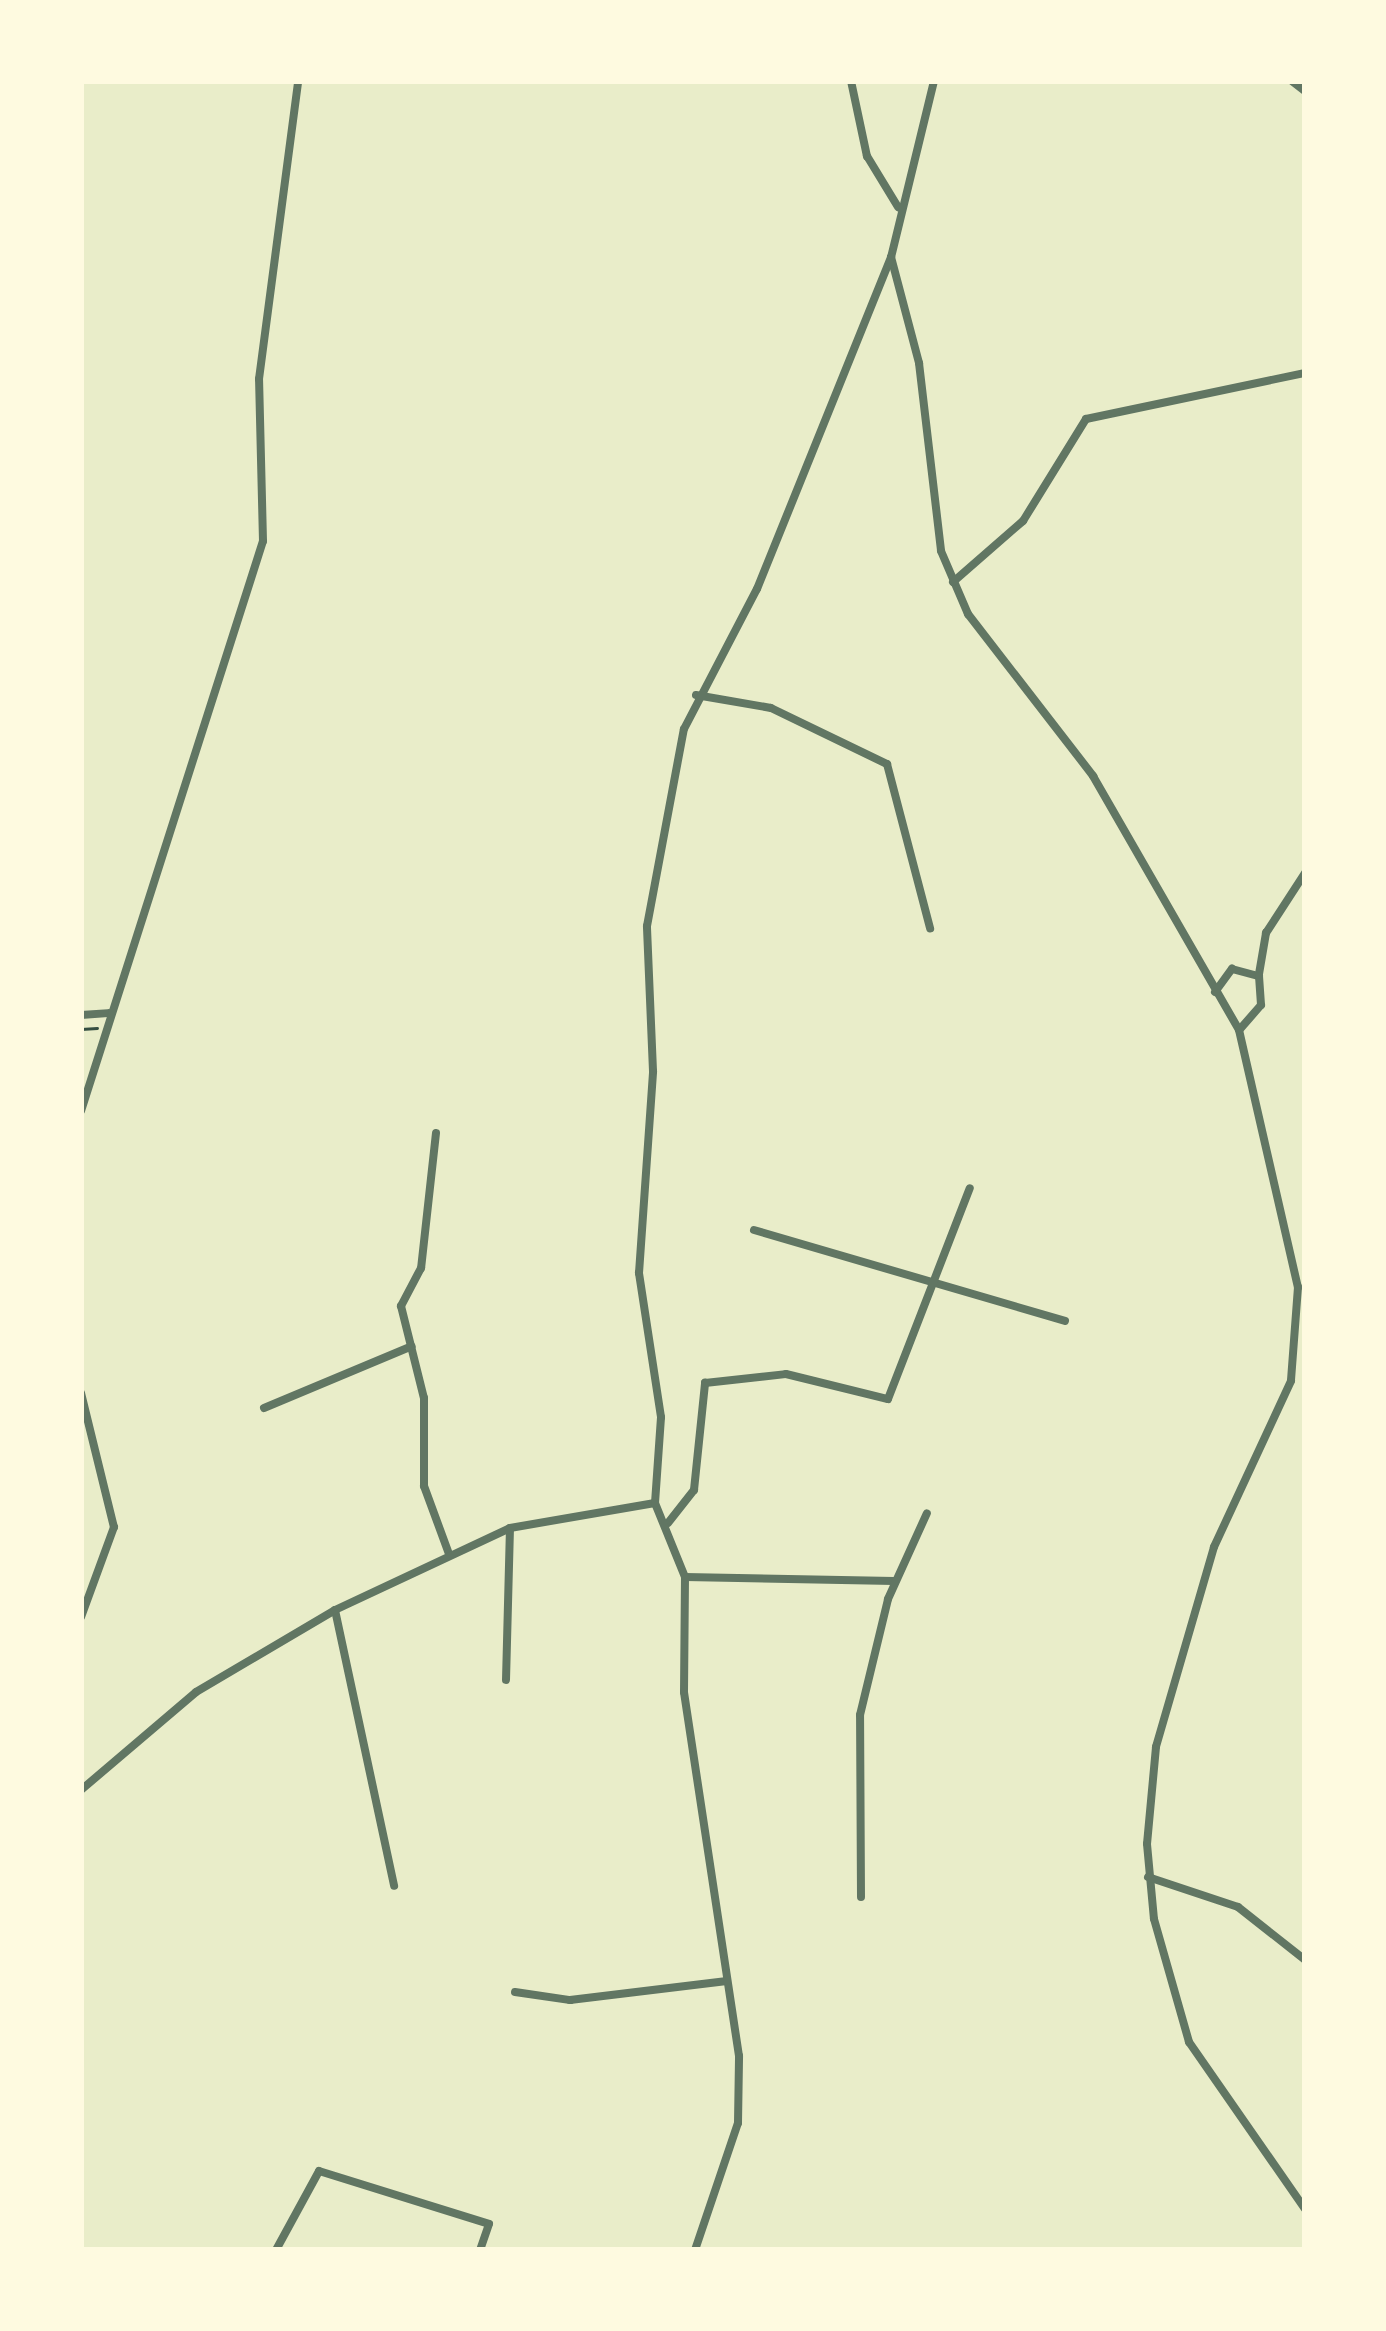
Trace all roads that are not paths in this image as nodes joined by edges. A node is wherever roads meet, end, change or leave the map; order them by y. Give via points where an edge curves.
1 (298, 81) edge
2 (851, 81) edge
3 (934, 81) edge
4 (1292, 81) edge
5 (1305, 91) edge
6 (898, 208) junction
7 (890, 257) junction
8 (1305, 373) edge
9 (953, 582) junction
10 (696, 694) junction
11 (1305, 873) edge
12 (930, 928) dead end
13 (1259, 976) junction
14 (1214, 993) junction
15 (108, 1013) junction
16 (81, 1015) edge
17 (1239, 1030) junction
18 (81, 1111) edge
19 (436, 1133) dead end
20 (970, 1187) dead end
21 (754, 1230) dead end
22 (934, 1290) junction
23 (1065, 1321) dead end
24 (412, 1346) junction
25 (81, 1393) edge
26 (264, 1408) dead end
27 (655, 1504) junction
28 (927, 1513) dead end
29 (668, 1523) junction
30 (510, 1528) junction
31 (448, 1554) junction
32 (685, 1577) junction
33 (894, 1581) junction
34 (334, 1610) junction
35 (81, 1617) edge
36 (506, 1680) dead end
37 (81, 1790) edge
38 (1148, 1877) junction
39 (394, 1886) dead end
40 (861, 1897) dead end
41 (1305, 1960) edge
42 (728, 1981) junction
43 (515, 1992) dead end
44 (1305, 2209) edge
45 (276, 2250) edge
46 (480, 2250) edge
47 (695, 2250) edge

1 - 15 street via 259,379 263,541
2 - 6 street via 867,156
3 - 6 street
4 - 5 street
6 - 7 street
7 - 9 street
7 - 10 street via 757,589
8 - 9 street via 1086,419 1023,521
9 - 14 street via 1093,776
10 - 12 street via 771,708 887,764
10 - 27 street via 647,926 653,1071 639,1273 661,1417
11 - 13 street via 1266,933
13 - 14 street via 1228,970
13 - 17 street via 1261,1005
14 - 17 street
15 - 16 street
15 - 18 street
17 - 38 street via 1290,1240 1297,1349 1214,1547 1156,1747
19 - 24 street via 421,1268 401,1306
20 - 22 street
21 - 22 street
22 - 23 street
22 - 29 street via 889,1399 786,1374 705,1383 694,1490
24 - 26 street
24 - 31 street via 424,1486
25 - 35 street via 114,1527
27 - 29 street
27 - 30 street
28 - 33 street
29 - 32 street
30 - 31 street
30 - 36 street
31 - 34 street
32 - 33 street
32 - 42 street via 684,1692
33 - 40 street via 860,1715
34 - 37 street via 196,1691
34 - 39 street
38 - 41 street via 1238,1907
38 - 44 street via 1189,2042
42 - 43 street via 570,2000
42 - 47 street via 737,2122
45 - 46 street via 319,2171 489,2224

